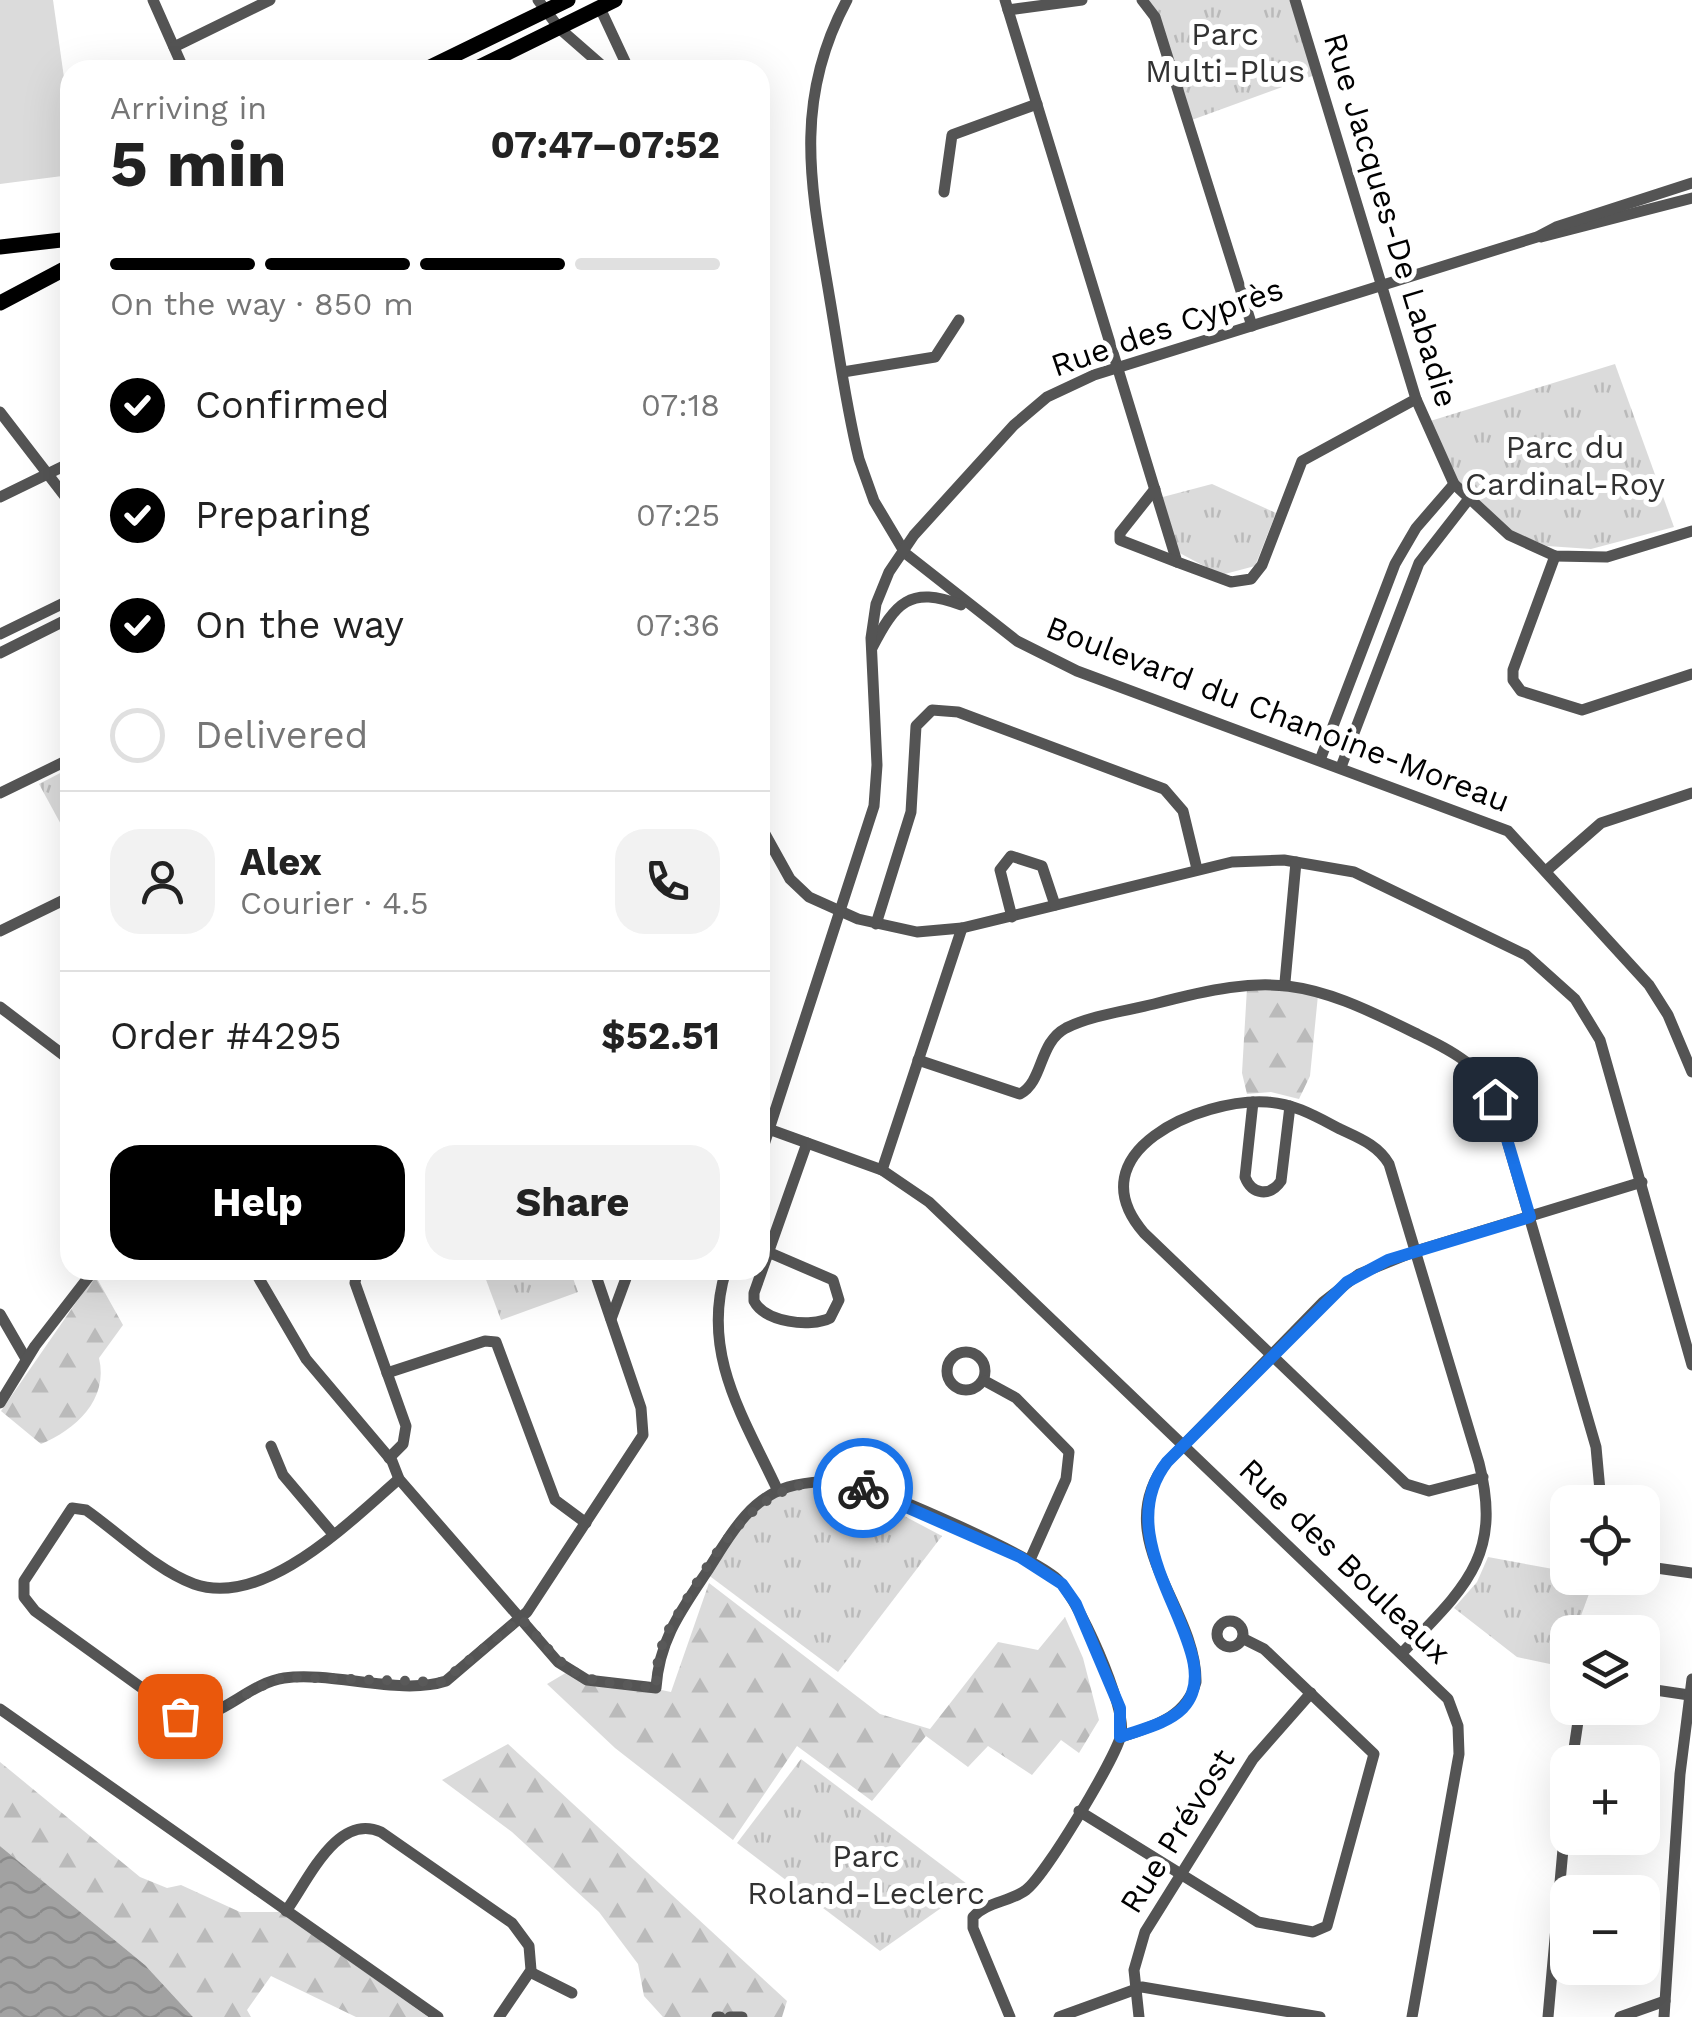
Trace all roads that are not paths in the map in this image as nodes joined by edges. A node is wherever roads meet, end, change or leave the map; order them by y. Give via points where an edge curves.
1 (153, 0) edge
2 (270, 0) edge
3 (568, 0) edge
4 (847, 0) edge
5 (1082, 0) edge
6 (1142, 0) edge
7 (1295, 0) edge
8 (607, 4) edge
9 (1007, 5) edge
10 (541, 6) edge
11 (559, 28) junction
12 (174, 47) junction
13 (180, 60) edge
14 (442, 60) edge
15 (493, 60) edge
16 (596, 60) edge
17 (625, 60) edge
18 (1037, 104) junction
19 (1692, 183) edge
20 (944, 192) dead end
21 (1692, 198) edge
22 (1537, 237) junction
23 (60, 241) edge
24 (0, 247) edge
25 (60, 271) edge
26 (1381, 286) junction
27 (0, 303) edge
28 (958, 320) dead end
29 (1252, 326) junction
30 (1118, 367) junction
31 (843, 372) junction
32 (1416, 398) junction
33 (1, 414) edge
34 (60, 468) edge
35 (46, 474) junction
36 (1454, 484) junction
37 (1155, 489) junction
38 (60, 491) edge
39 (0, 497) edge
40 (1468, 500) junction
41 (1692, 531) edge
42 (902, 550) junction
43 (1555, 556) junction
44 (1177, 562) junction
45 (60, 605) edge
46 (974, 611) junction
47 (60, 623) edge
48 (0, 634) edge
49 (1365, 641) junction
50 (1386, 649) junction
51 (870, 652) junction
52 (0, 653) edge
53 (1692, 674) edge
54 (1320, 760) junction
55 (60, 764) edge
56 (1341, 768) junction
57 (1692, 792) edge
58 (0, 793) edge
59 (770, 855) edge
60 (1296, 862) junction
61 (1197, 869) junction
62 (1546, 870) junction
63 (60, 902) edge
64 (1055, 904) junction
65 (839, 912) junction
66 (1012, 917) junction
67 (876, 924) junction
68 (962, 928) junction
69 (0, 931) edge
70 (1285, 982) junction
71 (0, 1007) edge
72 (60, 1052) edge
73 (918, 1060) junction
74 (1692, 1071) edge
75 (1253, 1102) junction
76 (1290, 1106) junction
77 (770, 1111) edge
78 (770, 1130) edge
79 (807, 1142) junction
80 (882, 1170) junction
81 (1642, 1182) junction
82 (1530, 1217) junction
83 (770, 1246) edge
84 (1416, 1251) junction
85 (770, 1253) edge
86 (86, 1280) edge
87 (260, 1280) edge
88 (356, 1280) edge
89 (597, 1280) edge
90 (625, 1280) edge
91 (724, 1280) edge
92 (758, 1280) edge
93 (0, 1314) edge
94 (611, 1319) junction
95 (1272, 1355) junction
96 (26, 1359) junction
97 (1692, 1365) edge
98 (387, 1374) junction
99 (985, 1381) dead end
100 (0, 1402) edge
101 (1184, 1445) junction
102 (271, 1446) dead end
103 (388, 1458) junction
104 (1482, 1477) junction
105 (399, 1478) junction
106 (1600, 1485) edge
107 (778, 1492) junction
108 (586, 1523) junction
109 (333, 1534) junction
110 (1029, 1562) junction
111 (1660, 1569) edge
112 (1692, 1574) edge
113 (521, 1618) junction
114 (1244, 1638) dead end
115 (1403, 1652) junction
116 (1692, 1678) edge
117 (1660, 1691) edge
118 (1311, 1692) junction
119 (1690, 1695) junction
120 (0, 1709) edge
121 (1120, 1737) junction
122 (1078, 1811) junction
123 (1562, 1855) edge
124 (1181, 1874) junction
125 (286, 1911) junction
126 (530, 1972) junction
127 (1135, 1987) junction
128 (572, 1992) dead end
129 (1665, 2001) junction
130 (438, 2017) edge
131 (499, 2017) edge
132 (730, 2017) edge
133 (742, 2017) edge
134 (1010, 2017) edge
135 (1059, 2017) edge
136 (1138, 2017) edge
137 (1320, 2017) edge
138 (1412, 2017) edge
139 (1548, 2017) edge
140 (1620, 2017) edge
141 (1664, 2017) edge

1 - 12 street
2 - 12 street
3 - 10 main road
4 - 31 street via 818,74 808,143
5 - 9 street
6 - 29 street via 1155,16
7 - 26 street, Rue Jacques-De Labadie
8 - 11 main road
8 - 17 street
9 - 18 street
10 - 11 street
10 - 14 main road
11 - 15 main road
11 - 16 street
12 - 13 street
18 - 20 street via 952,135
18 - 30 street
19 - 22 street, Rue des Cyprès
21 - 22 street, Rue des Cyprès
22 - 26 street, Rue des Cyprès
23 - 24 main road
25 - 27 main road
26 - 29 street, Rue des Cyprès
26 - 32 street, Rue Jacques-De Labadie
28 - 31 street via 935,357
29 - 30 street, Rue des Cyprès
30 - 37 street
30 - 42 street, Rue des Cyprès via 1032,409
31 - 42 street via 862,472
32 - 36 street, Rue Jacques-De Labadie
32 - 44 street via 1302,461 1251,579 1236,583
33 - 35 street
34 - 35 street
35 - 38 street
35 - 39 street
36 - 40 street, Rue Jacques-De Labadie
36 - 49 street via 1409,538
37 - 44 street
37 - 44 street via 1119,538
40 - 43 street, Rue Jacques-De Labadie via 1518,541
40 - 50 street via 1424,554
41 - 43 street, Rue Jacques-De Labadie via 1606,557
42 - 46 street
42 - 51 street, Rue des Cyprès via 878,597
43 - 53 street via 1514,670 1521,690 1582,710
45 - 48 street
46 - 51 street via 934,596 909,600 889,616
46 - 54 street, Boulevard du Chanoine-Moreau via 1066,666
47 - 52 street
49 - 50 street
49 - 54 street
50 - 56 street
51 - 65 street, Rue des Cyprès via 876,794
54 - 56 street, Boulevard du Chanoine-Moreau
55 - 58 street
56 - 62 street, Boulevard du Chanoine-Moreau via 1503,827
57 - 62 street via 1601,823
59 - 65 street via 798,888
60 - 61 street
60 - 70 street
60 - 81 street via 1354,872 1395,888 1512,947 1557,980 1600,1040
61 - 64 street
61 - 67 street via 1183,812 1164,789 937,709 922,716 914,731 911,812
62 - 74 street, Boulevard du Chanoine-Moreau via 1654,991
63 - 69 street
64 - 66 street
64 - 66 street via 1042,866 1011,856 1000,870
65 - 67 street
65 - 77 street, Rue des Cyprès
66 - 68 street
67 - 68 street via 917,932
68 - 73 street
70 - 73 street via 1222,986 1072,1026 1048,1043 1029,1088 1020,1094
70 - 82 street via 1348,1000 1475,1068 1495,1099
71 - 72 street
73 - 80 street
75 - 76 street
75 - 76 street via 1245,1177 1262,1193 1281,1181
75 - 95 street via 1152,1133 1130,1164 1126,1197 1144,1234
76 - 84 street via 1381,1153
78 - 79 street, Rue des Bouleaux
79 - 80 street, Rue des Bouleaux
79 - 83 street
80 - 101 street, Rue des Bouleaux via 946,1216
81 - 82 street
81 - 97 street
82 - 84 street
82 - 106 street via 1596,1447
84 - 95 street via 1347,1282
84 - 104 street
85 - 92 street via 833,1280 839,1300 830,1318 797,1321 758,1308
86 - 96 street
87 - 103 street via 306,1359
88 - 98 street
89 - 94 street
90 - 94 street
91 - 107 street via 716,1317 719,1359
93 - 96 street
94 - 108 street via 641,1408 643,1435
95 - 101 street
95 - 104 street via 1412,1488 1435,1490
96 - 100 street
98 - 103 street via 406,1433
98 - 108 street via 496,1342 555,1500
99 - 110 street via 1016,1398 1069,1452 1066,1479
101 - 115 street, Rue des Bouleaux
101 - 121 street via 1152,1486 1145,1522 1196,1682 1171,1718
102 - 109 street via 283,1475
103 - 105 street
104 - 115 street via 1488,1523 1478,1564
105 - 109 street
105 - 113 street
107 - 110 street via 806,1484 854,1485
107 - 113 street via 742,1518 675,1620 658,1657 656,1688 571,1673
108 - 113 street
109 - 113 street via 272,1575 219,1588 182,1578 76,1507 64,1513 22,1592 35,1611 191,1719 286,1677 442,1682
110 - 121 street via 1056,1578 1076,1604 1120,1708
111 - 112 street
114 - 118 street
115 - 138 street, Rue des Bouleaux via 1448,1699 1460,1736
116 - 119 street
117 - 119 street
118 - 124 street, Rue Prévost via 1258,1752
118 - 124 street via 1374,1758 1329,1923 1313,1932 1262,1924
119 - 129 street
120 - 125 street
121 - 122 street
122 - 124 street
122 - 134 street via 1029,1888 973,1917
123 - 139 street
124 - 127 street, Rue Prévost via 1141,1942
125 - 126 street via 340,1836 370,1828 512,1923 529,1946
125 - 130 street
126 - 128 street
126 - 131 street
127 - 135 street
127 - 136 street, Rue Prévost
127 - 137 street
129 - 140 street
129 - 141 street
132 - 133 street

